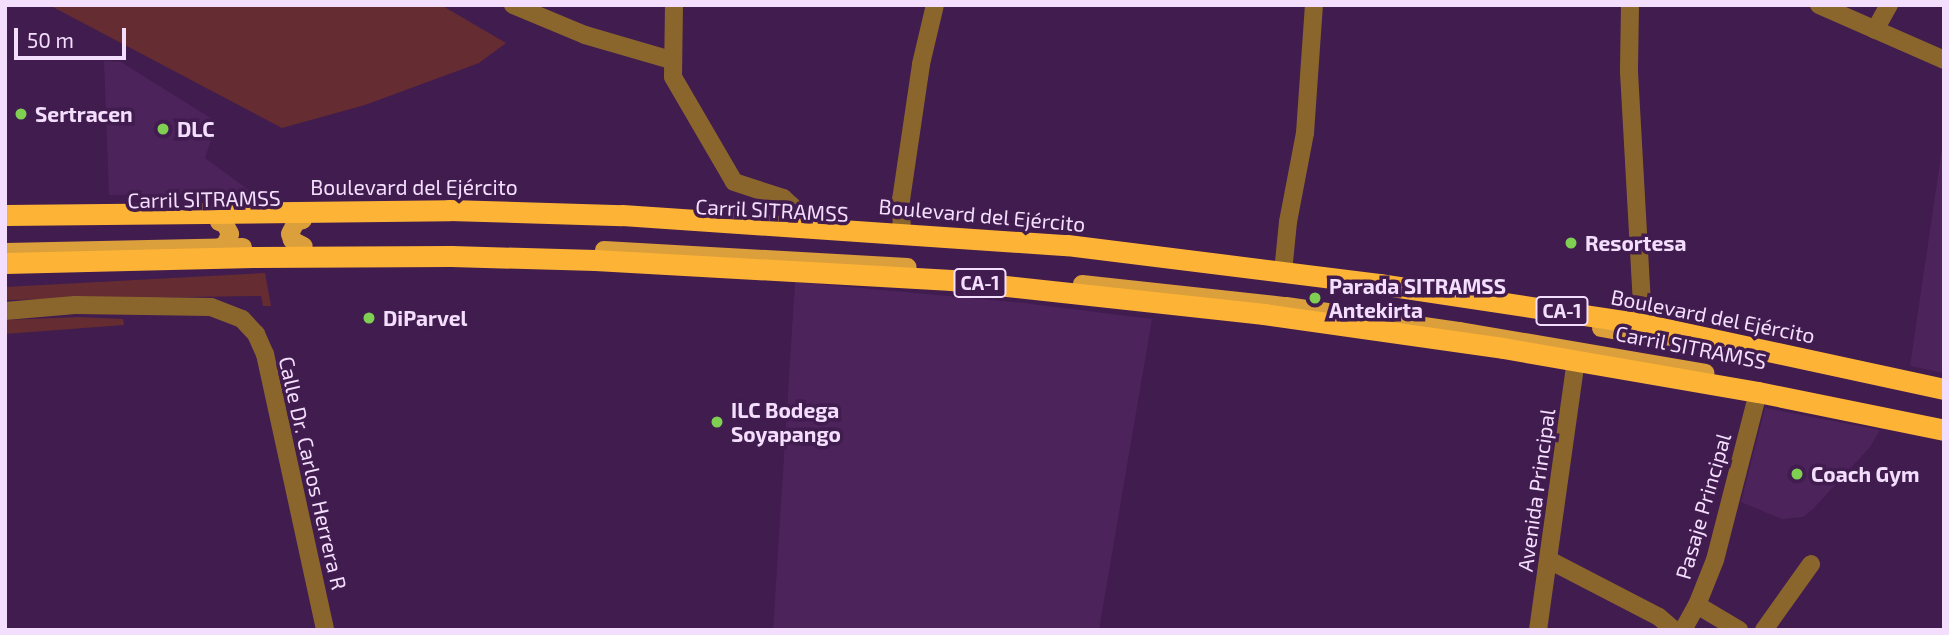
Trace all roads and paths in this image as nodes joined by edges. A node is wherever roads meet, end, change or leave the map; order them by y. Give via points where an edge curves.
1 (513, 5) edge
2 (674, 5) edge
3 (935, 5) edge
4 (1314, 5) edge
5 (1630, 5) edge
6 (1819, 5) edge
7 (1889, 5) edge
8 (1875, 30) junction
9 (671, 60) junction
10 (1944, 60) edge
11 (5, 215) edge
12 (303, 220) junction
13 (219, 222) junction
14 (5, 225) edge
15 (795, 226) junction
16 (902, 233) junction
17 (303, 246) junction
18 (220, 247) junction
19 (5, 251) edge
20 (5, 263) edge
21 (1283, 271) junction
22 (5, 310) edge
23 (1643, 324) junction
24 (1576, 361) junction
25 (1944, 389) edge
26 (1758, 392) junction
27 (1944, 397) edge
28 (1944, 422) edge
29 (1944, 430) edge
30 (1549, 560) junction
31 (1811, 564) dead end
32 (1697, 605) junction
33 (1538, 627) edge
34 (325, 630) edge
35 (1674, 630) edge
36 (1682, 630) edge
37 (1739, 630) edge
38 (1764, 630) edge

1 - 9 street via 585,35
2 - 9 street
3 - 16 street via 921,64 901,200
4 - 21 street via 1305,133
5 - 23 street via 1629,72
6 - 8 street
7 - 8 street
8 - 10 street
9 - 15 street via 673,77 734,182 783,198 792,206
11 - 15 highway, Boulevard del Ejército / CA-1 via 449,211
12 - 13 main road, Carril SITRAMSS
12 - 17 main road via 296,222 290,234
12 - 27 main road, Carril SITRAMSS via 638,226 913,241 1144,262 1520,314 1744,353
13 - 14 main road, Carril SITRAMSS
13 - 18 main road via 230,234
15 - 16 highway, Boulevard del Ejército / CA-1
16 - 21 highway, Boulevard del Ejército / CA-1
17 - 18 main road, Carril SITRAMSS
17 - 28 main road, Carril SITRAMSS via 727,255 947,270 1202,296 1505,337
18 - 19 main road, Carril SITRAMSS
20 - 24 highway, CA-1 via 450,256 875,275 1264,314
21 - 23 highway, Boulevard del Ejército / CA-1
22 - 34 street, Calle Dr. Carlos Herrera R via 75,305 211,307 242,319 265,354
23 - 25 highway, Boulevard del Ejército / CA-1
24 - 26 highway, CA-1
24 - 30 street, Avenida Principal
26 - 29 highway, CA-1
26 - 32 street, Pasaje Principal via 1715,560
30 - 33 street, Avenida Principal
30 - 35 street via 1659,617
31 - 38 street
32 - 36 street, Pasaje Principal
32 - 37 street

